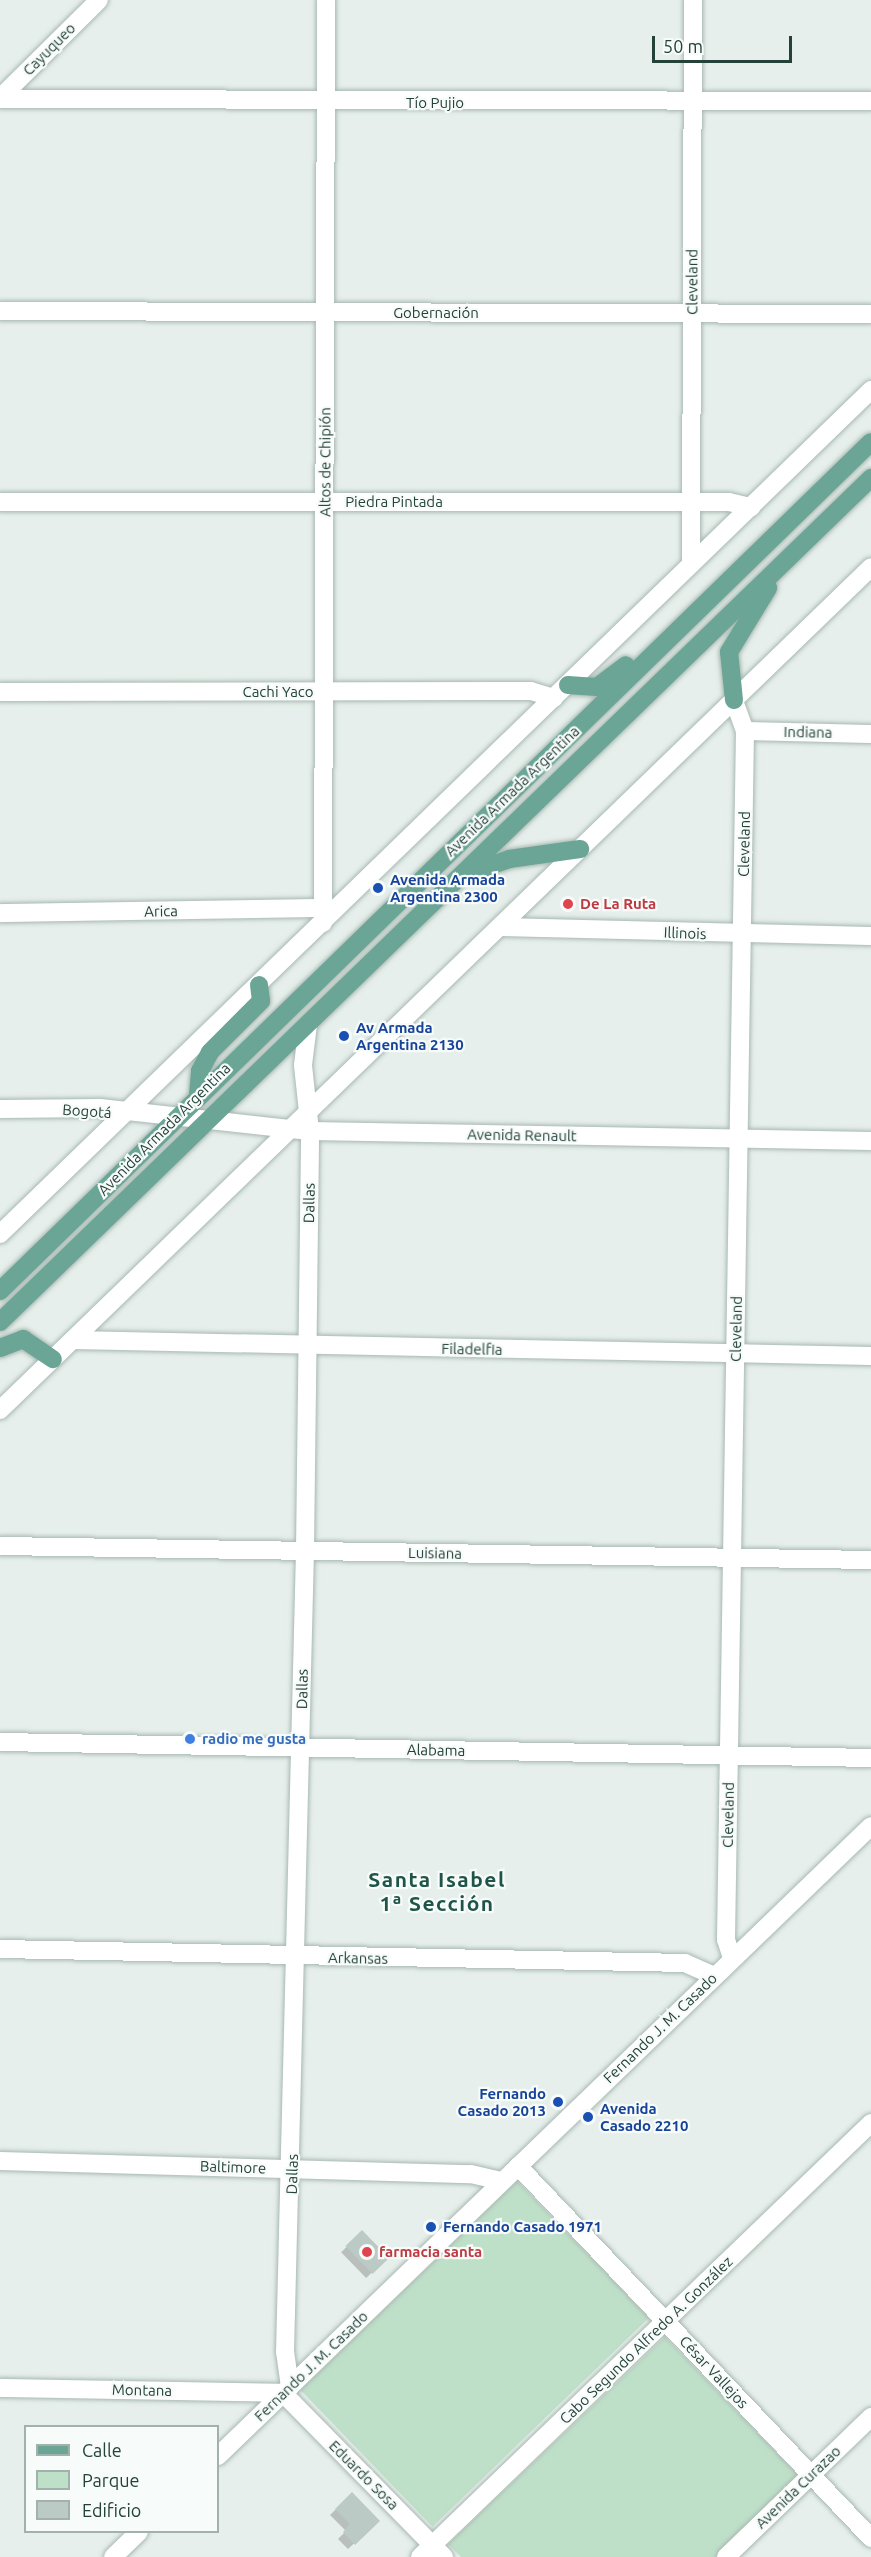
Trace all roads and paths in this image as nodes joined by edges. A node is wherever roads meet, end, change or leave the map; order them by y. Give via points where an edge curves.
1 (99, 0) edge
2 (326, 0) edge
3 (693, 0) edge
4 (0, 98) edge
5 (871, 101) edge
6 (326, 103) junction
7 (692, 104) junction
8 (0, 311) edge
9 (325, 312) junction
10 (692, 314) junction
11 (871, 314) edge
12 (871, 390) edge
13 (871, 442) edge
14 (871, 478) edge
15 (0, 502) edge
16 (324, 502) junction
17 (692, 503) junction
18 (751, 507) junction
19 (692, 564) junction
20 (871, 567) edge
21 (778, 568) junction
22 (725, 585) junction
23 (568, 685) junction
24 (0, 692) edge
25 (324, 693) junction
26 (554, 698) junction
27 (734, 700) junction
28 (745, 731) junction
29 (871, 734) edge
30 (580, 849) junction
31 (459, 878) junction
32 (0, 913) edge
33 (323, 916) junction
34 (500, 927) junction
35 (742, 934) junction
36 (871, 936) edge
37 (259, 985) junction
38 (308, 1027) junction
39 (198, 1095) junction
40 (0, 1109) edge
41 (310, 1113) junction
42 (124, 1114) junction
43 (173, 1119) junction
44 (208, 1122) junction
45 (292, 1129) junction
46 (310, 1131) junction
47 (739, 1139) junction
48 (871, 1141) edge
49 (0, 1234) edge
50 (0, 1291) edge
51 (0, 1322) edge
52 (73, 1340) junction
53 (307, 1346) junction
54 (0, 1348) edge
55 (735, 1353) junction
56 (871, 1356) edge
57 (53, 1359) junction
58 (0, 1410) edge
59 (0, 1546) edge
60 (305, 1551) junction
61 (732, 1558) junction
62 (871, 1560) edge
63 (0, 1742) edge
64 (301, 1747) junction
65 (729, 1756) junction
66 (871, 1758) edge
67 (871, 1826) edge
68 (0, 1948) edge
69 (295, 1957) junction
70 (732, 1958) junction
71 (714, 1976) junction
72 (871, 2123) edge
73 (0, 2161) edge
74 (518, 2166) junction
75 (292, 2169) junction
76 (502, 2181) junction
77 (665, 2321) junction
78 (0, 2388) edge
79 (286, 2390) junction
80 (871, 2417) edge
81 (219, 2455) edge
82 (811, 2475) junction
83 (138, 2533) edge
84 (871, 2538) edge
85 (432, 2553) edge
86 (112, 2557) edge
87 (726, 2557) edge

1 - 4 street, Cayuqueo
2 - 6 street, Altos de Chipión
3 - 7 street, Cleveland
4 - 6 street, Tío Pujio
5 - 7 street, Tío Pujio
6 - 7 street, Tío Pujio
6 - 9 street, Altos de Chipión
7 - 10 street, Cleveland
8 - 9 street, Gobernación
9 - 10 street, Gobernación
9 - 16 street, Altos de Chipión
10 - 11 street, Gobernación
10 - 17 street, Cleveland
12 - 18 street
13 - 22 main road, Avenida Armada Argentina
14 - 21 main road, Avenida Armada Argentina
15 - 16 street, Piedra Pintada
16 - 17 street, Piedra Pintada
16 - 25 street, Altos de Chipión
17 - 18 street, Piedra Pintada
17 - 19 street, Cleveland
18 - 19 street
19 - 23 street
20 - 27 street
21 - 27 main road via 729,652
21 - 31 main road, Avenida Armada Argentina
22 - 23 main road via 680,615 609,680 585,689
22 - 39 main road, Avenida Armada Argentina
23 - 26 street
24 - 25 street, Cachi Yaco
25 - 26 street, Cachi Yaco via 531,691
25 - 33 street, Altos de Chipión
26 - 33 street
27 - 28 street, Cleveland
27 - 30 street
28 - 29 street, Indiana
28 - 35 street, Cleveland
30 - 31 main road via 509,859
30 - 34 street
31 - 38 main road, Avenida Armada Argentina
32 - 33 street, Arica
33 - 37 street
34 - 35 street, Illinois
34 - 41 street
35 - 36 street, Illinois
35 - 47 street, Cleveland
37 - 39 main road via 261,1001 210,1052 200,1071
37 - 42 street
38 - 41 street, Dallas via 303,1065
38 - 44 main road, Avenida Armada Argentina
39 - 43 main road, Avenida Armada Argentina
40 - 42 street, Bogotá via 100,1108
41 - 45 street
41 - 46 street, Dallas
42 - 43 street, Bogotá
42 - 49 street
43 - 44 street, Avenida Renault
43 - 50 main road, Avenida Armada Argentina
44 - 45 street, Avenida Renault
44 - 51 main road, Avenida Armada Argentina
45 - 46 street, Avenida Renault
45 - 52 street
46 - 47 street, Avenida Renault
46 - 53 street, Dallas
47 - 48 street, Avenida Renault
47 - 55 street, Cleveland
52 - 53 street, Filadelfia
52 - 57 street
53 - 55 street, Filadelfia
53 - 60 street, Dallas
54 - 57 main road via 23,1339
55 - 56 street, Filadelfia
55 - 61 street, Cleveland
57 - 58 street
59 - 60 street, Luisiana
60 - 61 street, Luisiana
60 - 64 street, Dallas
61 - 62 street, Luisiana
61 - 65 street, Cleveland
63 - 64 street, Alabama
64 - 65 street, Alabama
64 - 69 street, Dallas
65 - 66 street, Alabama
65 - 70 street, Cleveland via 726,1940
67 - 70 street, Fernando J. M. Casado
68 - 69 street, Arkansas
69 - 71 street, Arkansas via 685,1963
69 - 75 street, Dallas
70 - 71 street, Fernando J. M. Casado
71 - 74 street, Fernando J. M. Casado
72 - 77 street, Cabo Segundo Alfredo A. González
73 - 75 street, Baltimore
74 - 76 street, Fernando J. M. Casado
74 - 77 street, César Vallejos
75 - 76 street, Baltimore via 471,2174
75 - 79 street, Dallas
76 - 79 street, Fernando J. M. Casado
77 - 82 street, César Vallejos
77 - 85 street, Cabo Segundo Alfredo A. González
78 - 79 street, Montana
79 - 81 street, Fernando J. M. Casado
79 - 85 street, Eduardo Sosa
80 - 82 street, Avenida Curazao
82 - 84 street, César Vallejos
82 - 87 street, Avenida Curazao
83 - 86 street

